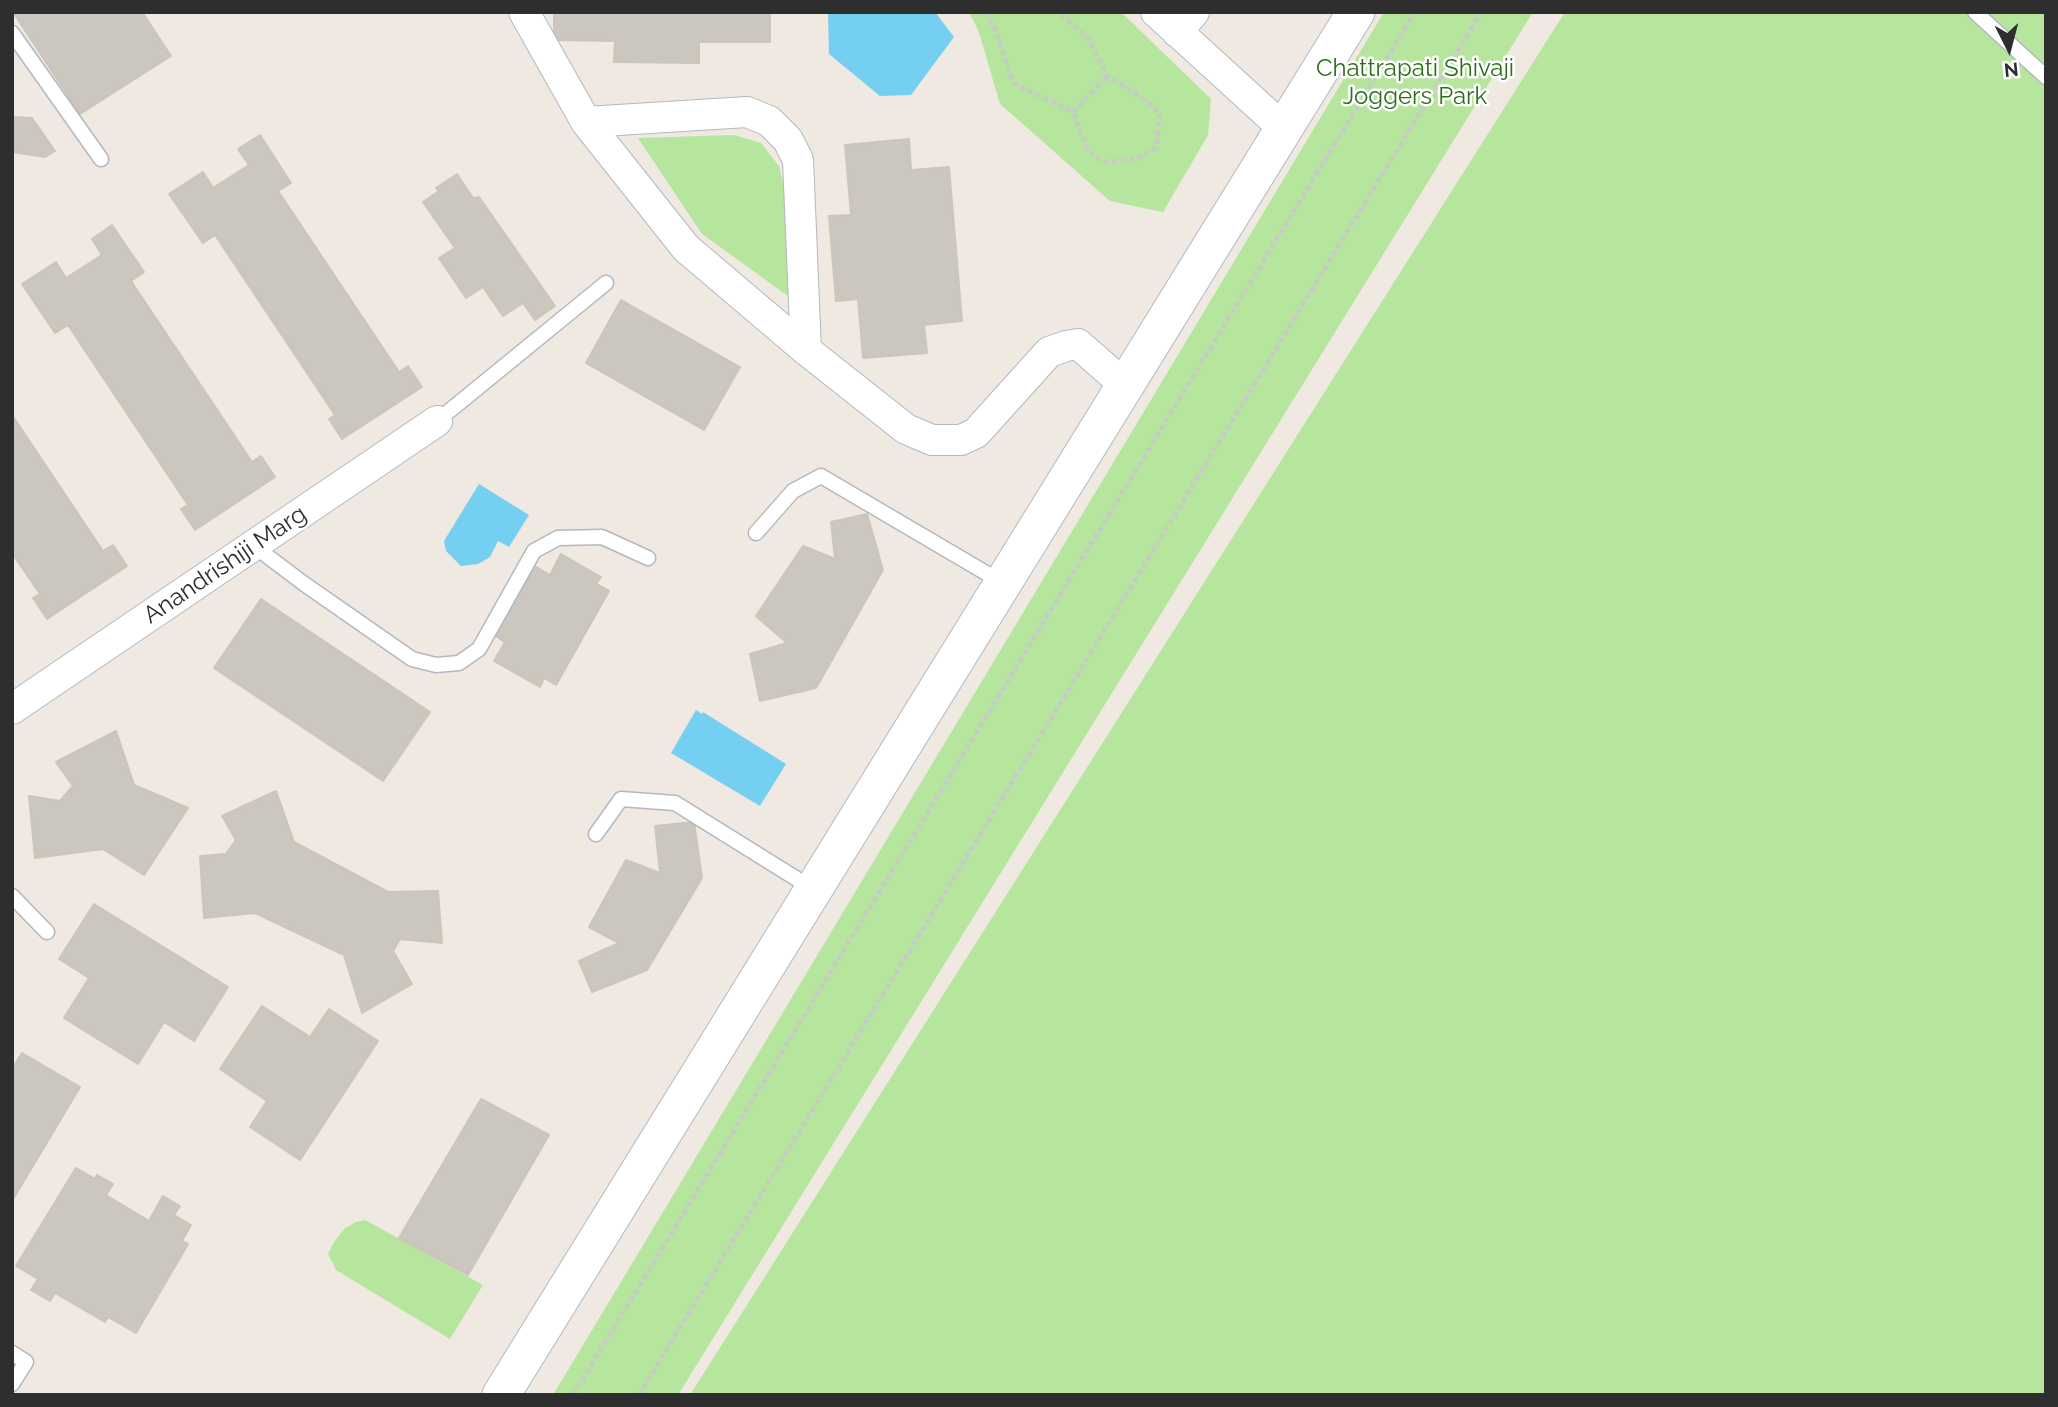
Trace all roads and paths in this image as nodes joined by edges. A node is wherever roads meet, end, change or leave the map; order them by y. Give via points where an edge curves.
1 (524, 12) edge
2 (985, 12) edge
3 (1059, 12) edge
4 (1356, 12) edge
5 (1415, 12) edge
6 (1481, 12) edge
7 (1975, 12) edge
8 (1175, 19) edge
9 (12, 33) edge
10 (2046, 77) edge
11 (1107, 78) junction
12 (1073, 112) junction
13 (586, 122) junction
14 (1283, 128) junction
15 (101, 159) dead end
16 (606, 283) dead end
17 (806, 350) junction
18 (1126, 386) junction
19 (438, 421) joint
20 (756, 533) dead end
21 (254, 546) junction
22 (648, 558) dead end
23 (1004, 583) junction
24 (12, 709) edge
25 (596, 834) dead end
26 (814, 890) junction
27 (12, 896) edge
28 (47, 932) dead end
29 (12, 1353) edge
30 (12, 1384) edge
31 (501, 1395) edge
32 (572, 1395) edge
33 (639, 1395) edge

1 - 13 street
2 - 12 path via 1013,83
3 - 11 path via 1089,39
4 - 14 street
5 - 32 path
6 - 33 path
7 - 10 lane
8 - 14 street
9 - 15 lane
11 - 12 path
11 - 12 path via 1133,90 1160,113 1156,148 1136,159 1102,162 1087,148
13 - 17 street via 686,248
13 - 17 street via 747,112 769,121 788,140 798,160
14 - 18 street
16 - 19 lane
17 - 18 street via 906,429 932,440 961,440 976,433 1049,352 1066,346 1078,345
18 - 23 street
19 - 21 street, Anandrishiji Marg
20 - 23 lane via 793,491 821,477
21 - 22 lane via 412,659 436,665 459,663 479,649 534,551 558,538 603,537
21 - 24 street, Anandrishiji Marg
23 - 26 street
25 - 26 lane via 621,799 675,803
26 - 31 street
27 - 28 lane
29 - 30 lane via 26,1362

